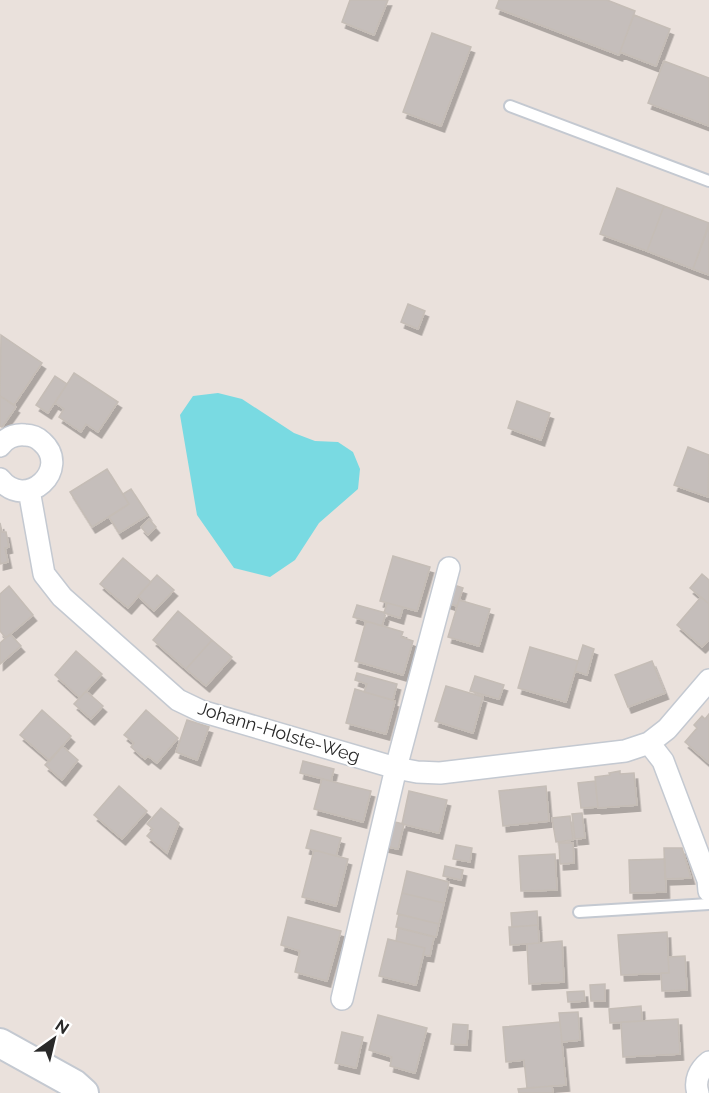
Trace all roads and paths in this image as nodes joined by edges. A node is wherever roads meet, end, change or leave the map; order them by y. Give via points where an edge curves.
1 (510, 106) dead end
2 (709, 181) edge
3 (0, 446) edge
4 (0, 479) edge
5 (29, 490) junction
6 (449, 568) dead end
7 (709, 680) edge
8 (650, 743) junction
9 (396, 768) junction
10 (709, 891) edge
11 (709, 904) edge
12 (579, 912) dead end
13 (342, 999) dead end
14 (0, 1043) edge
15 (709, 1062) edge
16 (84, 1093) edge
17 (698, 1093) edge

1 - 2 lane
3 - 5 street via 20,434 30,435 45,445 50,453 50,472 38,487
4 - 5 street via 11,488
5 - 9 street, Johann-Holste-Weg via 44,574 62,597 178,700 201,711
6 - 9 street
7 - 8 street, Johann-Holste-Weg
8 - 9 street, Johann-Holste-Weg via 625,751 440,772
8 - 10 street via 663,761
9 - 13 street
11 - 12 lane
14 - 16 main road
15 - 17 street via 697,1079

